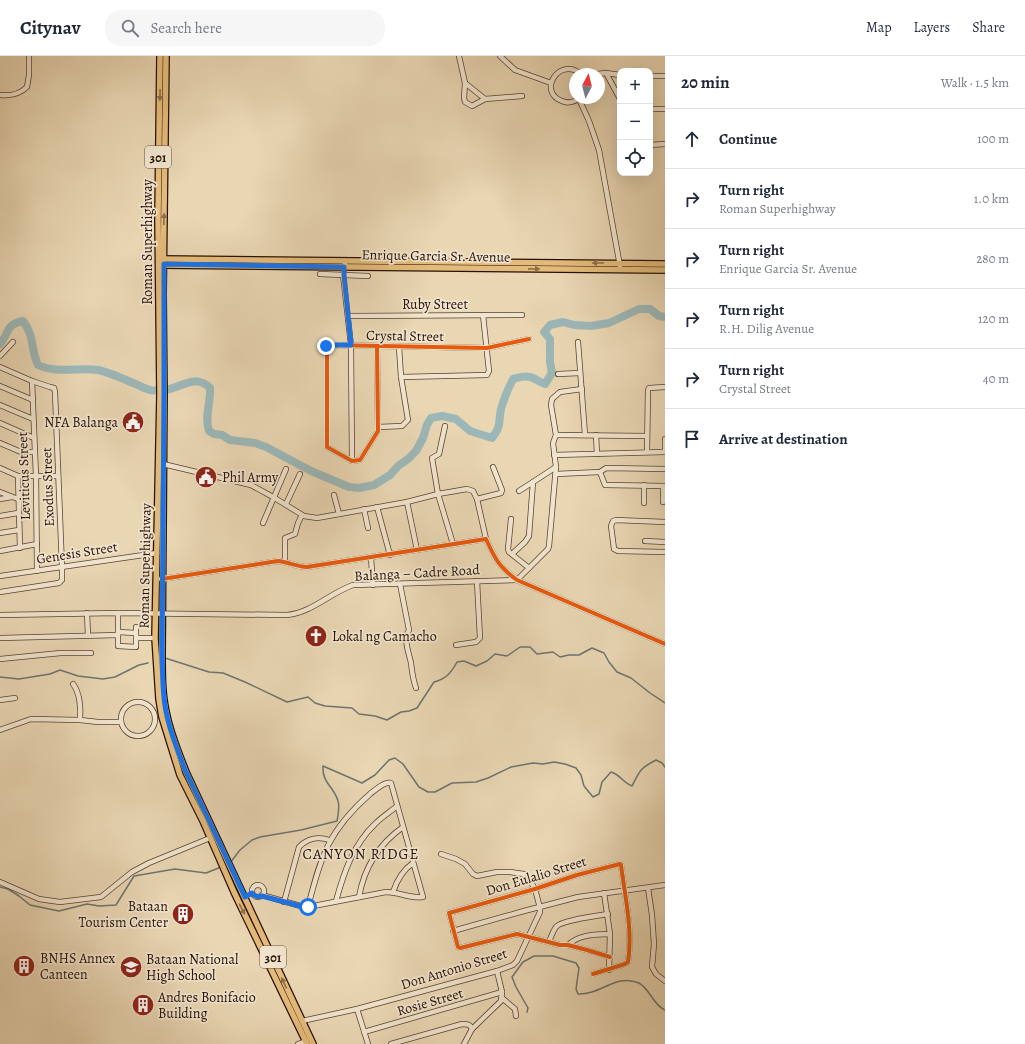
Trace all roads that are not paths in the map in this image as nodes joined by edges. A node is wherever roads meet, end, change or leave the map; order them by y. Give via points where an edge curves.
1 (30, 56) edge
2 (160, 56) edge
3 (166, 56) edge
4 (459, 56) edge
5 (500, 56) edge
6 (569, 69) edge
7 (606, 73) joint
8 (617, 75) edge
9 (653, 76) edge
10 (665, 76) edge
11 (465, 83) junction
12 (551, 83) junction
13 (617, 93) edge
14 (0, 95) edge
15 (522, 96) dead end
16 (486, 99) junction
17 (569, 102) edge
18 (582, 104) edge
19 (653, 109) edge
20 (665, 109) edge
21 (665, 144) edge
22 (653, 145) edge
23 (345, 261) junction
24 (161, 262) junction
25 (619, 263) junction
26 (665, 264) edge
27 (344, 267) junction
28 (620, 270) junction
29 (665, 270) edge
30 (320, 274) dead end
31 (344, 275) junction
32 (368, 276) dead end
33 (483, 315) junction
34 (522, 315) dead end
35 (348, 316) junction
36 (530, 339) dead end
37 (13, 342) dead end
38 (578, 342) dead end
39 (351, 345) junction
40 (377, 346) junction
41 (399, 347) junction
42 (486, 348) junction
43 (0, 356) edge
44 (0, 367) edge
45 (580, 373) junction
46 (558, 374) dead end
47 (401, 377) junction
48 (32, 381) junction
49 (0, 386) edge
50 (665, 387) edge
51 (582, 389) junction
52 (162, 394) junction
53 (33, 400) junction
54 (0, 405) edge
55 (34, 419) junction
56 (0, 423) edge
57 (445, 426) dead end
58 (378, 427) junction
59 (556, 435) junction
60 (585, 435) junction
61 (596, 436) junction
62 (647, 436) junction
63 (34, 438) junction
64 (665, 439) edge
65 (0, 443) edge
66 (34, 452) junction
67 (647, 452) junction
68 (665, 452) edge
69 (597, 454) junction
70 (554, 455) junction
71 (352, 461) junction
72 (163, 464) junction
73 (493, 467) dead end
74 (556, 467) junction
75 (0, 468) edge
76 (286, 469) dead end
77 (665, 469) edge
78 (600, 472) junction
79 (300, 474) dead end
80 (556, 474) junction
81 (18, 476) junction
82 (36, 476) junction
83 (58, 476) junction
84 (533, 482) junction
85 (644, 485) junction
86 (664, 486) edge
87 (519, 491) dead end
88 (0, 492) edge
89 (438, 494) junction
90 (334, 495) dead end
91 (12, 497) junction
92 (273, 497) junction
93 (0, 499) edge
94 (18, 499) junction
95 (476, 499) junction
96 (407, 502) junction
97 (663, 502) dead end
98 (644, 503) dead end
99 (286, 504) junction
100 (377, 507) junction
101 (364, 509) junction
102 (18, 513) junction
103 (339, 514) junction
104 (302, 515) junction
105 (0, 516) edge
106 (510, 520) dead end
107 (665, 522) edge
108 (263, 523) dead end
109 (368, 528) dead end
110 (19, 530) junction
111 (0, 533) edge
112 (486, 539) junction
113 (646, 541) dead end
114 (665, 542) edge
115 (37, 544) junction
116 (453, 544) junction
117 (20, 548) junction
118 (418, 550) junction
119 (0, 551) edge
120 (665, 552) edge
121 (157, 553) junction
122 (512, 554) junction
123 (390, 555) junction
124 (371, 558) junction
125 (284, 562) junction
126 (62, 567) junction
127 (529, 568) junction
128 (37, 571) junction
129 (0, 576) edge
130 (162, 579) junction
131 (517, 580) junction
132 (477, 581) junction
133 (400, 584) junction
134 (373, 585) junction
135 (0, 592) edge
136 (88, 613) junction
137 (118, 613) junction
138 (160, 614) junction
139 (0, 615) edge
140 (136, 627) dead end
141 (118, 634) junction
142 (88, 635) junction
143 (136, 636) junction
144 (0, 638) edge
145 (155, 638) junction
146 (665, 644) edge
147 (456, 645) dead end
148 (91, 653) dead end
149 (0, 659) edge
150 (73, 684) dead end
151 (416, 688) dead end
152 (15, 698) dead end
153 (0, 700) edge
154 (159, 718) junction
155 (80, 720) junction
156 (121, 722) junction
157 (0, 730) edge
158 (397, 806) junction
159 (403, 827) junction
160 (210, 838) junction
161 (330, 840) junction
162 (441, 854) dead end
163 (222, 856) junction
164 (413, 863) junction
165 (229, 872) junction
166 (0, 882) edge
167 (665, 885) edge
168 (648, 888) junction
169 (535, 889) junction
170 (393, 892) junction
171 (625, 892) junction
172 (252, 893) junction
173 (604, 894) junction
174 (262, 896) junction
175 (245, 897) junction
176 (359, 897) junction
177 (336, 901) junction
178 (284, 902) junction
179 (308, 907) junction
180 (540, 908) junction
181 (608, 914) junction
182 (454, 931) junction
183 (610, 934) junction
184 (529, 937) junction
185 (549, 942) junction
186 (568, 945) junction
187 (610, 958) junction
188 (609, 970) junction
189 (497, 971) junction
190 (593, 974) dead end
191 (665, 981) edge
192 (502, 992) junction
193 (502, 998) junction
194 (357, 1009) junction
195 (516, 1016) dead end
196 (302, 1021) junction
197 (472, 1029) junction
198 (364, 1032) junction
199 (306, 1042) edge
200 (298, 1044) edge
201 (313, 1044) edge
202 (368, 1044) edge
203 (391, 1044) edge
204 (464, 1044) edge

1 - 14 street via 27,88 19,93
2 -> 24 main road, Roman Superhighway / 301 via 158,219
24 -> 3 main road, Roman Superhighway / 301
4 - 11 street
5 - 12 street via 515,70
6 - 12 street via 555,73
7 - 8 street
7 - 13 street
9 - 10 street
11 - 16 street
11 - 16 street via 465,102 472,106
12 - 17 street via 552,93 560,100
15 - 16 street
18 - 25 street via 599,150
19 - 20 street
21 - 22 street
23 - 24 main road, Enrique Garcia Sr. Avenue
25 -> 23 main road, Enrique Garcia Sr. Avenue
23 - 27 street
24 - 27 main road, Enrique Garcia Sr. Avenue
24 - 52 main road, Roman Superhighway / 301
25 - 26 main road, Enrique Garcia Sr. Avenue
25 - 28 street
27 -> 28 main road, Enrique Garcia Sr. Avenue
27 - 31 street
28 - 29 main road, Enrique Garcia Sr. Avenue
30 - 31 street
31 - 32 street
31 - 35 street
33 - 34 street, Ruby Street
33 - 35 street, Ruby Street
33 - 42 street
35 - 39 street
36 - 42 street, Crystal Street
37 - 43 street
38 - 45 street
39 - 40 street, Crystal Street
39 - 71 street
39 - 71 street, Crystal Street via 328,345 326,348 327,447
40 - 41 street, Crystal Street
40 - 58 street
41 - 42 street, Crystal Street
41 - 47 street
42 - 47 street via 487,375
44 - 48 street, Exodus Street
45 - 46 street
45 - 51 street
47 - 58 street via 408,420 402,426
48 - 53 street, Leviticus Street
48 - 83 street, Exodus Street via 54,388
49 - 53 street
50 - 62 street via 649,388
51 - 59 street via 560,392 552,399
51 - 60 street
52 - 72 main road, Roman Superhighway / 301
52 - 121 main road, Roman Superhighway / 301
53 - 55 street, Leviticus Street
54 - 55 street
55 - 63 street, Leviticus Street
56 - 63 street
57 - 89 street via 439,453 432,460
58 - 71 street via 360,460
59 - 60 street
59 - 70 street via 553,443
60 - 61 street
61 - 62 street
61 - 69 street
62 - 67 street
63 - 66 street, Leviticus Street
64 - 68 street
65 - 66 street via 21,452
66 - 82 street, Leviticus Street
67 - 68 street
67 - 69 street
69 - 70 street
70 - 74 street
72 - 92 street via 251,486
72 - 130 main road, Roman Superhighway / 301
73 - 95 street via 502,493
74 - 80 street
74 - 84 street
75 - 81 street
76 - 92 street
77 - 78 street via 606,468
78 - 80 street
78 - 85 street via 605,485
79 - 99 street
80 - 127 street via 549,546
81 - 82 street
81 - 94 street
82 - 83 street
82 - 115 street, Leviticus Street
83 - 126 street, Exodus Street
84 - 87 street
84 - 122 street via 529,536
85 - 86 street
85 - 98 street
86 - 97 street
88 - 91 street
89 - 95 street via 469,489 473,491
89 - 96 street
89 - 116 street
90 - 103 street
91 - 93 street
91 - 94 street
92 - 99 street
92 - 108 street
94 - 102 street
95 - 112 street
96 - 100 street
96 - 118 street
99 - 104 street
100 - 101 street
100 - 123 street
101 - 103 street
101 - 109 street
102 - 105 street
102 - 110 street
103 - 104 street via 317,518
104 - 125 street via 295,534 286,537
106 - 122 street via 507,546
107 - 120 street via 616,520 611,526 614,549 618,551
110 - 111 street
110 - 117 street
112 - 116 street
112 - 131 street via 496,560
113 - 114 street
115 - 117 street
115 - 128 street, Leviticus Street
116 - 118 street
117 - 119 street
118 - 123 street
121 - 126 street, Genesis Street
121 - 138 main road, Roman Superhighway / 301
122 - 127 street
123 - 124 street
124 - 125 street via 307,567
124 - 134 street
125 - 130 street
126 - 128 street, Genesis Street
126 - 135 street, Exodus Street via 62,580 59,583
127 - 131 street
128 - 129 street, Genesis Street
130 - 138 main road, Roman Superhighway / 301
131 - 132 street, Balanga – Cadre Road
131 - 146 street
132 - 133 street, Balanga – Cadre Road
132 - 147 street via 480,638 476,642
133 - 134 street, Balanga – Cadre Road
133 - 151 street via 409,630 406,635 408,654
134 - 138 street, Balanga – Cadre Road via 352,586 295,614
136 - 137 street, Balanga – Cadre Road
136 - 139 street, Balanga – Cadre Road
136 - 142 street
137 - 138 street, Balanga – Cadre Road
137 - 141 street
138 - 145 main road, Roman Superhighway / 301
138 - 163 main road, Roman Superhighway / 301 via 162,682 167,716 178,752
140 - 143 street
141 - 142 street
141 - 143 street
141 - 143 street via 118,645 121,647 136,647
142 - 144 street
143 - 145 street
145 - 154 main road, Roman Superhighway / 301
148 - 149 street
150 - 155 street via 78,693
152 - 153 street
154 - 156 street via 148,734 140,736 132,735 125,730
154 - 156 street via 149,706 135,702 128,705 122,713
154 - 160 main road, Roman Superhighway / 301 via 180,775
155 - 156 street
155 - 157 street via 31,719
158 - 159 street
158 - 161 street via 391,783 386,783 341,822
158 - 177 street via 375,824 352,854
159 - 164 street
159 - 176 street via 384,843 374,857
160 - 163 main road, Roman Superhighway / 301
160 - 166 street via 132,872 101,897 60,902 39,898
161 - 178 street via 311,839 299,847
161 - 179 street via 316,874
162 - 169 street via 460,861 477,876 497,872 524,874
163 - 165 main road, Roman Superhighway / 301
164 - 170 street via 398,880
164 - 170 street via 423,897
165 - 175 main road, Roman Superhighway / 301
165 -> 199 main road, Roman Superhighway / 301
167 - 168 street
168 - 171 street
168 - 191 street via 654,944 652,967
169 - 171 street, Don Eulalio Street via 618,863 621,865
169 - 180 street
169 - 182 street, Don Eulalio Street via 449,913
170 - 176 street
171 - 173 street
171 - 188 street, Don Eulalio Street via 630,939 628,962
172 - 174 street via 254,896
172 - 174 street via 253,886 259,884 264,889
172 - 175 street
173 - 180 street via 578,897
173 - 181 street
174 - 178 street
196 -> 175 main road, Roman Superhighway / 301
176 - 177 street
177 - 179 street
178 - 179 street
180 - 182 street
180 - 184 street, Don Antonio Street
181 - 183 street
181 - 185 street via 560,924
182 - 184 street, Don Eulalio Street via 458,947 462,949 517,934
183 - 186 street via 582,936
183 - 187 street
184 - 185 street
184 - 189 street, Don Antonio Street via 517,961
185 - 186 street
186 - 187 street
187 - 188 street
188 - 190 street
189 - 192 street
189 - 194 street, Don Antonio Street
192 - 193 street
192 - 198 street, Rosie Street
193 - 195 street via 515,1009
193 - 197 street via 499,1004
194 - 196 street, Don Antonio Street
194 - 198 street
196 - 201 main road, Roman Superhighway / 301
197 - 203 street via 467,1024 462,1024
197 - 204 street
198 - 202 street
199 - 200 street

